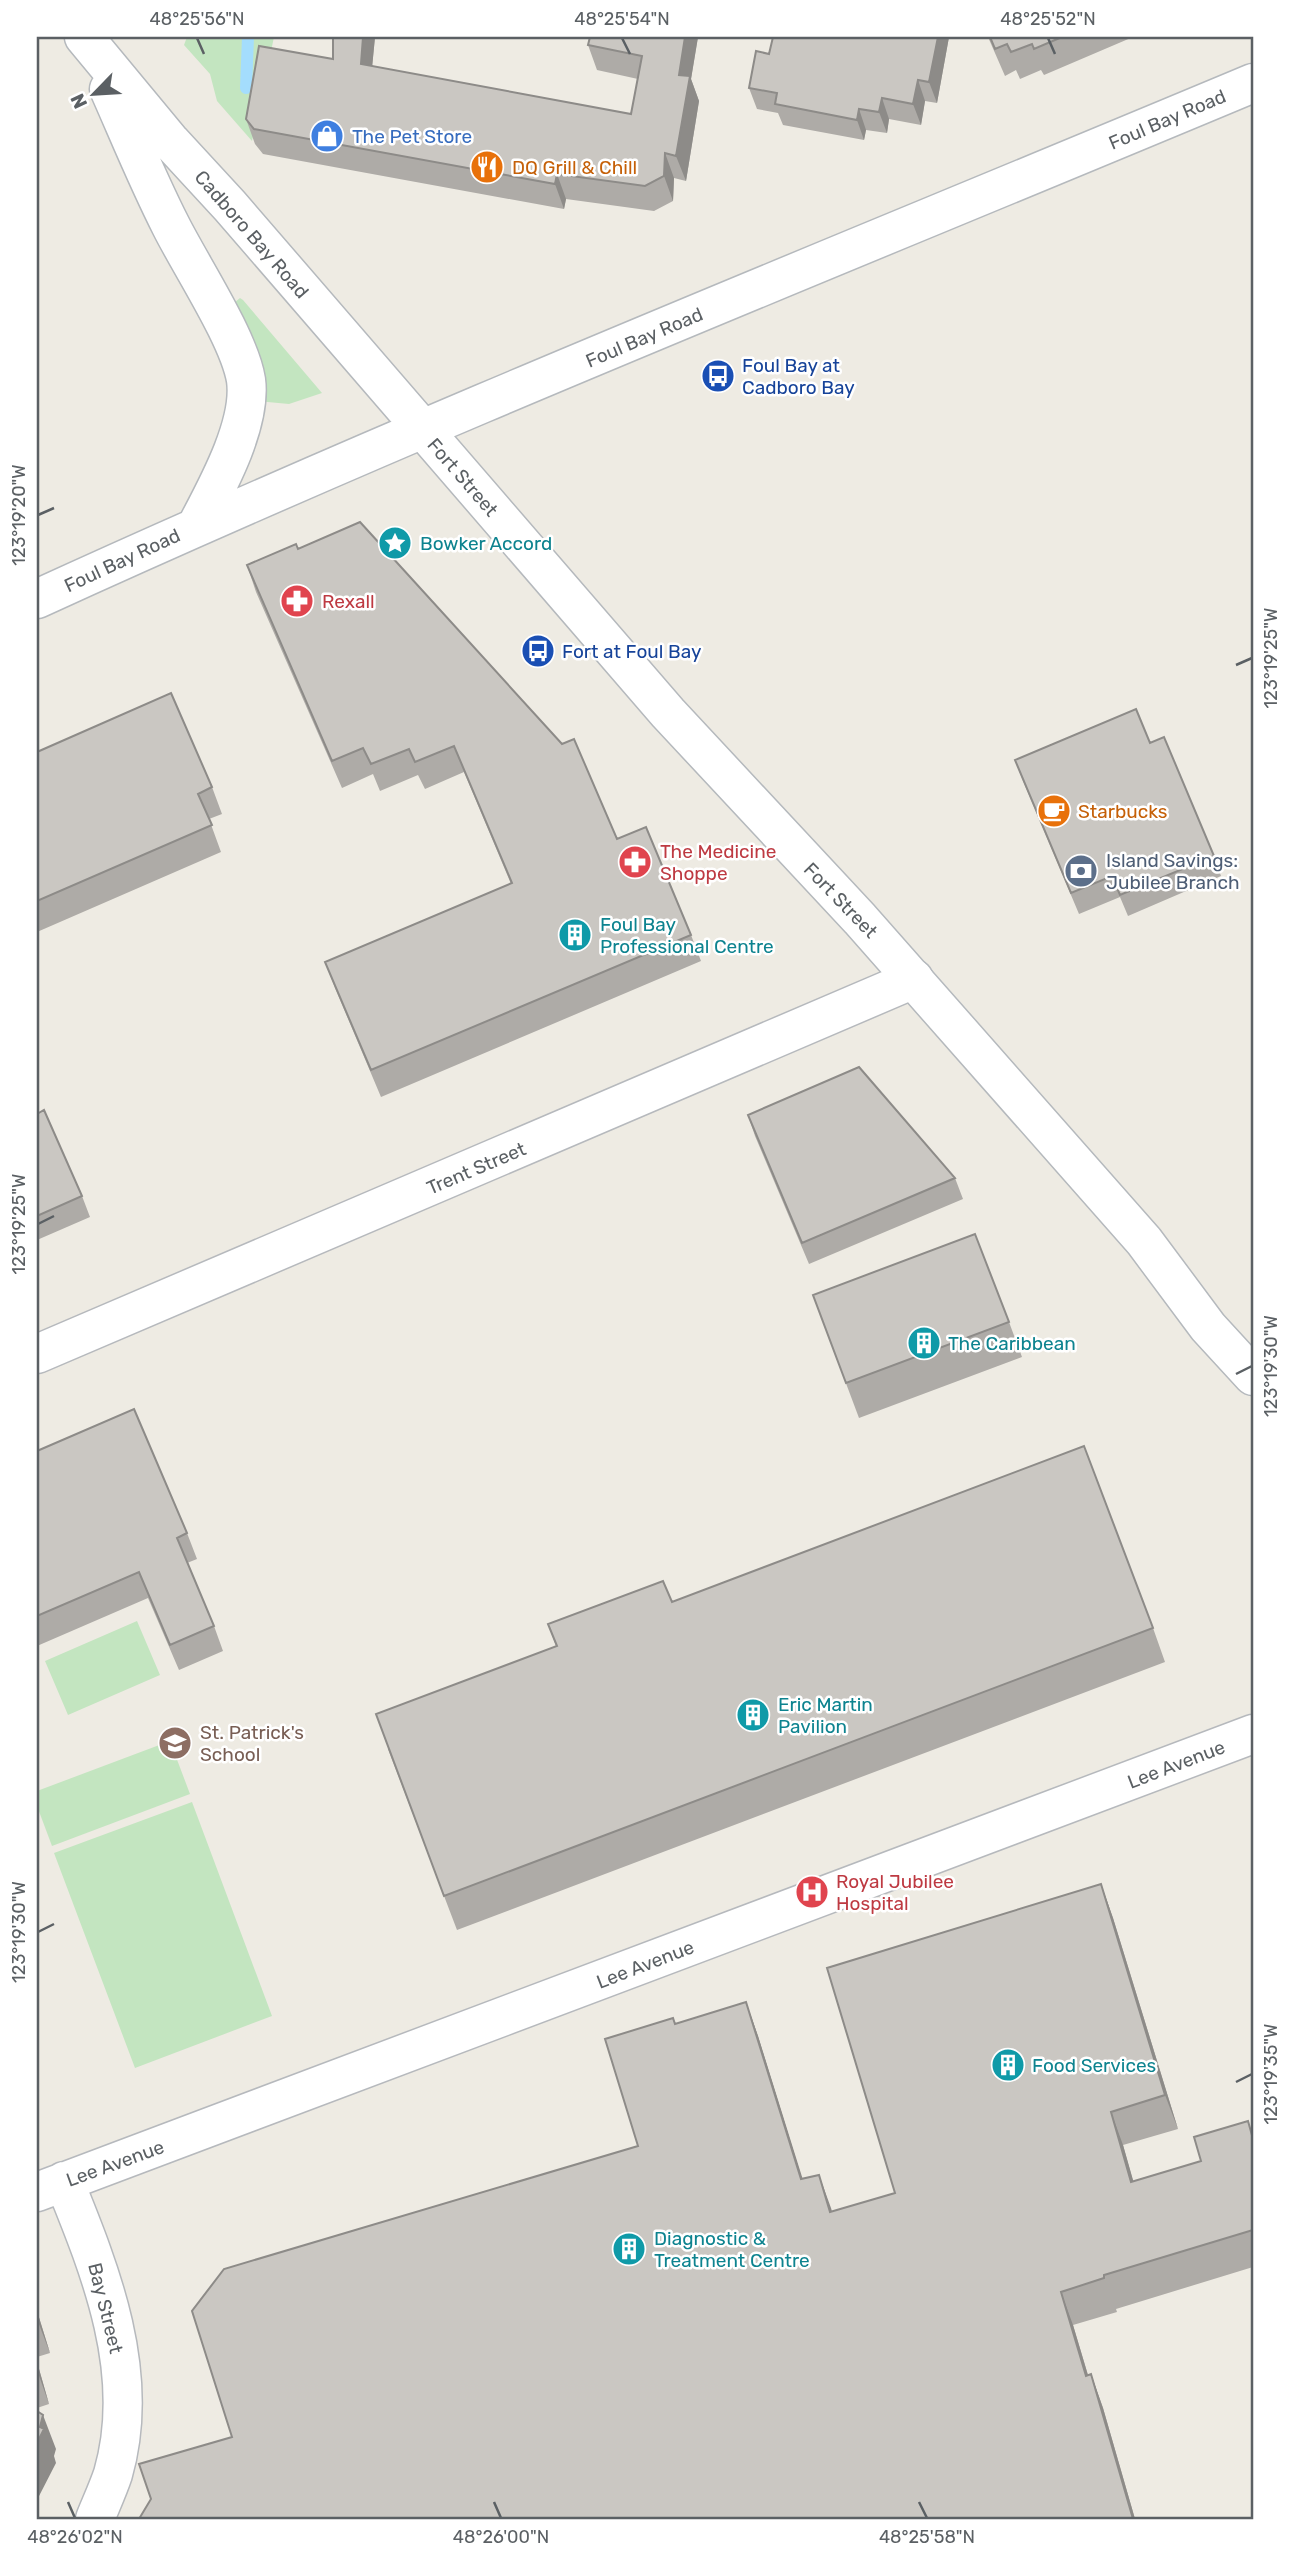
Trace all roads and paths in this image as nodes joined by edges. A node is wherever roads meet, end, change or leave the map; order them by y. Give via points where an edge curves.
1 (87, 41) edge
2 (1253, 83) edge
3 (421, 430) junction
4 (197, 525) junction
5 (37, 598) edge
6 (914, 979) junction
7 (37, 1354) edge
8 (1253, 1376) edge
9 (1253, 1734) edge
10 (50, 2186) edge
11 (95, 2519) edge

1 - 3 main road, Cadboro Bay Road
1 - 4 main road via 246,380 244,410 229,465
2 - 3 main road, Foul Bay Road
3 - 4 main road, Foul Bay Road
3 - 6 main road, Fort Street via 668,713
4 - 5 main road, Foul Bay Road
6 - 7 main road, Trent Street
6 - 8 main road, Fort Street via 1144,1241 1208,1327
9 - 10 main road, Lee Avenue
10 - 11 main road, Bay Street via 106,2290 119,2348 122,2412 115,2460

